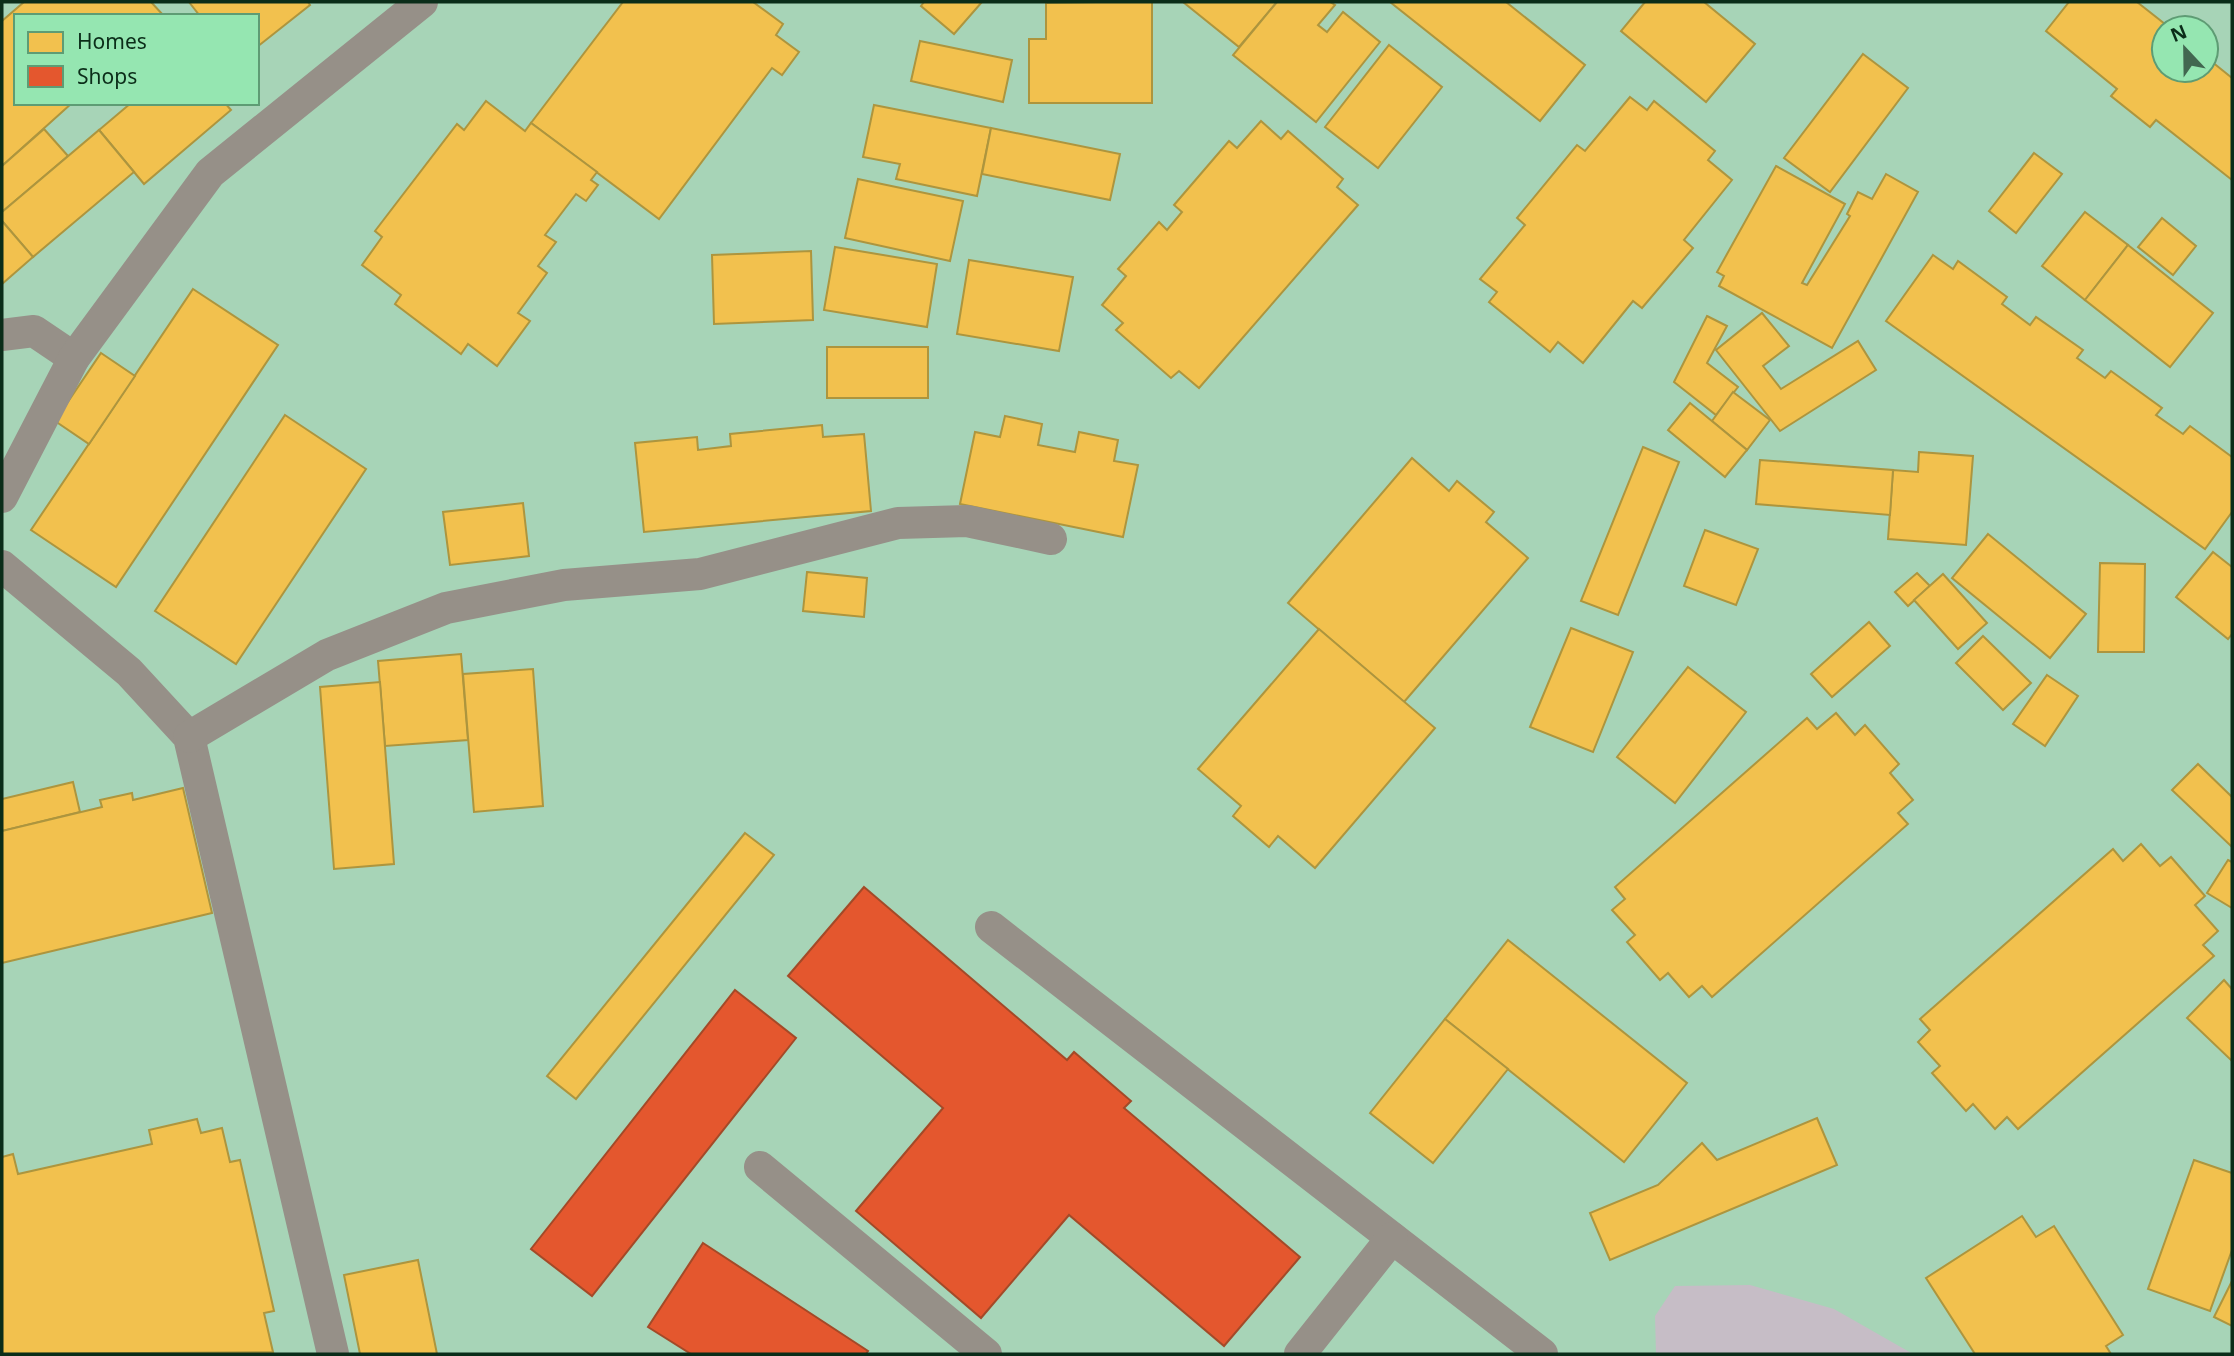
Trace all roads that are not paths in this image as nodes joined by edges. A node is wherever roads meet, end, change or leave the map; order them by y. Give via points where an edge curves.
1 (422, 2) edge
2 (2, 335) edge
3 (74, 358) junction
4 (2, 497) edge
5 (1051, 539) dead end
6 (2, 566) edge
7 (189, 737) junction
8 (991, 928) dead end
9 (760, 1167) dead end
10 (1392, 1238) junction
11 (333, 1354) edge
12 (986, 1354) edge
13 (1300, 1354) edge
14 (1542, 1354) edge

1 - 3 lane via 210,173
2 - 3 lane via 34,331
3 - 4 lane
5 - 7 lane via 967,521 898,523 700,574 564,585 446,608 327,656
6 - 7 lane via 129,672
7 - 11 lane
8 - 10 lane
9 - 12 lane
10 - 13 lane
10 - 14 lane

